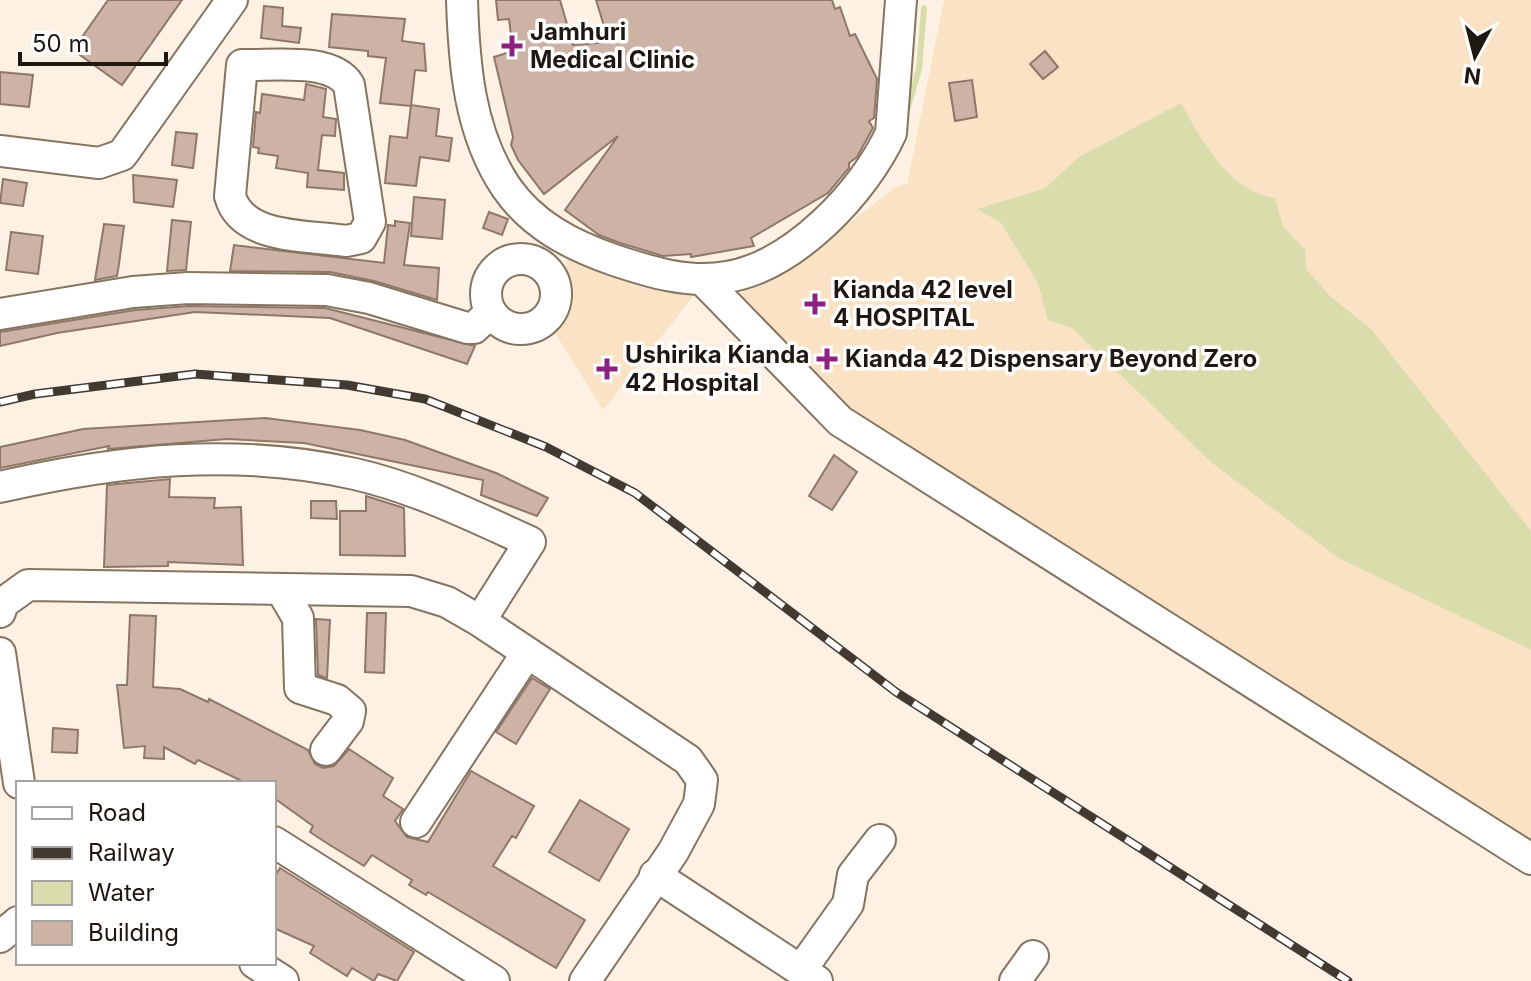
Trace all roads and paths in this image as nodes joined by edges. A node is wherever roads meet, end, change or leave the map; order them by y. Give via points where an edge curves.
1 (232, 0) edge
2 (462, 0) edge
3 (901, 0) edge
4 (200, 46) junction
5 (242, 65) junction
6 (0, 151) edge
7 (557, 236) junction
8 (537, 263) junction
9 (702, 279) junction
10 (490, 313) junction
11 (0, 314) edge
12 (0, 487) edge
13 (282, 591) junction
14 (0, 612) edge
15 (480, 621) junction
16 (0, 653) edge
17 (527, 653) junction
18 (326, 750) dead end
19 (19, 781) edge
20 (416, 822) dead end
21 (880, 840) dead end
22 (276, 843) edge
23 (1531, 859) edge
24 (655, 875) junction
25 (16, 924) edge
26 (0, 937) edge
27 (1033, 956) dead end
28 (258, 965) edge
29 (809, 975) edge
30 (283, 981) edge
31 (494, 981) edge
32 (585, 981) edge
33 (1015, 981) edge

1 - 4 street
2 - 7 street via 463,45 480,138 514,198
3 - 9 street via 891,133 882,153 846,203 805,238 764,265
4 - 5 street
4 - 6 street via 133,143 111,161
5 - 5 street via 230,196 237,215 253,227 346,241 361,238 370,222 349,85 332,70
7 - 8 street
7 - 9 street via 633,266
8 - 10 street via 519,259 501,264 489,277 485,295
8 - 10 street via 551,276 557,293 552,311 540,325 522,330 503,326
9 - 23 street via 840,421
10 - 11 street via 467,328 327,290 188,288 73,299
12 - 15 street via 76,470 226,457 355,474 446,503 530,542
13 - 14 street via 28,585 3,603
13 - 15 street via 411,591 447,602
13 - 18 street via 298,618 300,688 337,700 350,711
15 - 17 street
16 - 19 street
17 - 20 street
17 - 24 street via 697,768 702,780 699,804
21 - 29 street via 853,875 848,904
22 - 31 street
24 - 29 street
24 - 32 street
25 - 26 street
27 - 33 street
28 - 30 street

